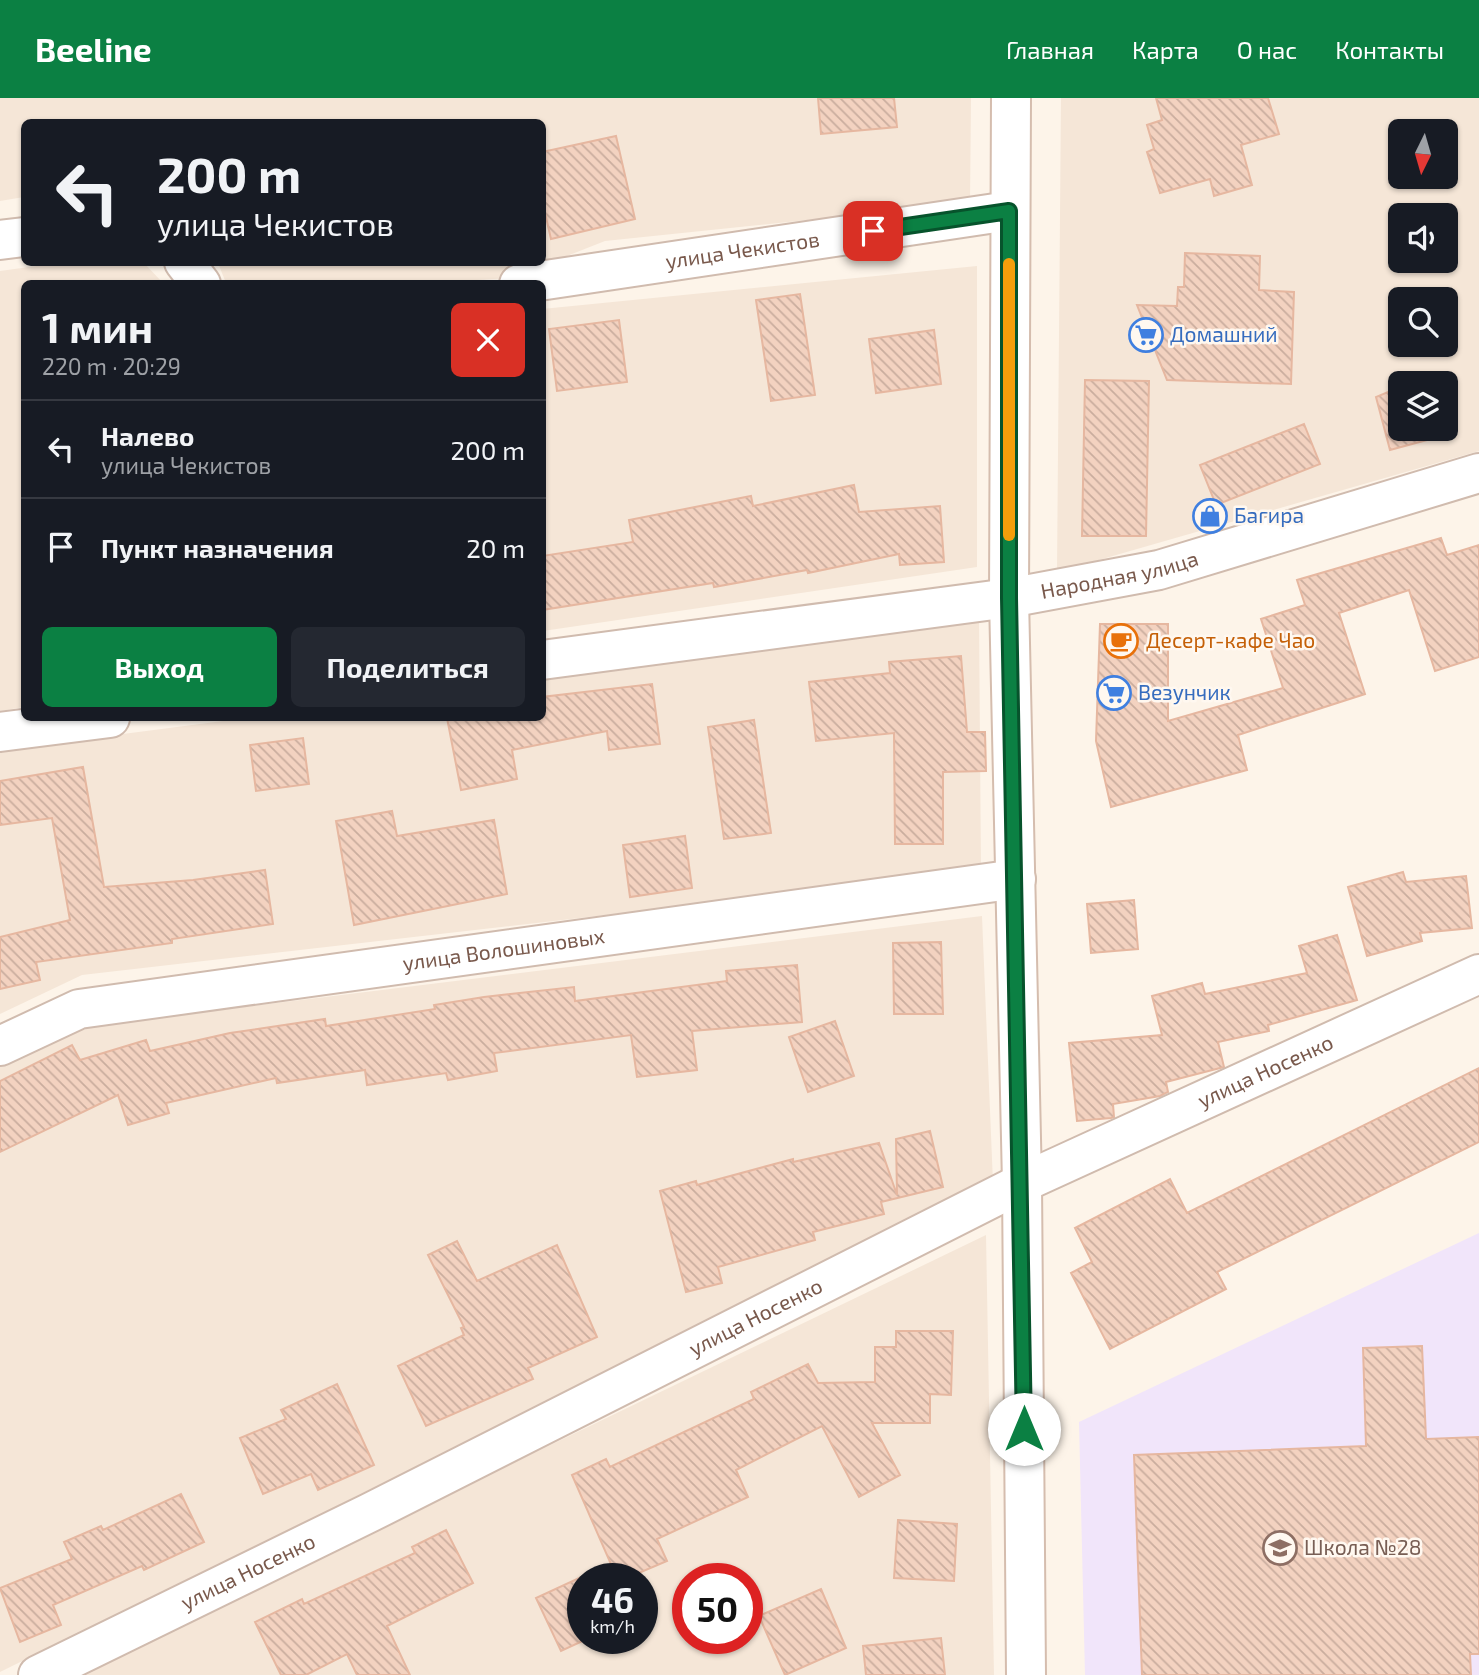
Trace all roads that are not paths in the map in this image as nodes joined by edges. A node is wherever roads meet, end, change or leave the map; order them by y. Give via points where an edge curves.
1 (1011, 98) edge
2 (1009, 211) junction
3 (21, 237) edge
4 (0, 240) edge
5 (187, 266) edge
6 (198, 280) edge
7 (546, 280) edge
8 (1479, 473) edge
9 (1009, 598) junction
10 (546, 659) edge
11 (86, 721) edge
12 (0, 732) edge
13 (1016, 879) junction
14 (1479, 974) edge
15 (0, 1046) edge
16 (1022, 1183) junction
17 (38, 1675) edge
18 (1026, 1675) edge

1 - 2 street
2 - 7 street, улица Чекистов
2 - 9 street
3 - 4 street
5 - 6 street
8 - 9 street, Народная улица via 1160,570
9 - 10 street, Народная улица
9 - 13 street
11 - 12 street
13 - 15 street, улица Волошиновых via 79,1009
13 - 16 street
14 - 16 street, улица Носенко
16 - 17 street, улица Носенко
16 - 18 street

